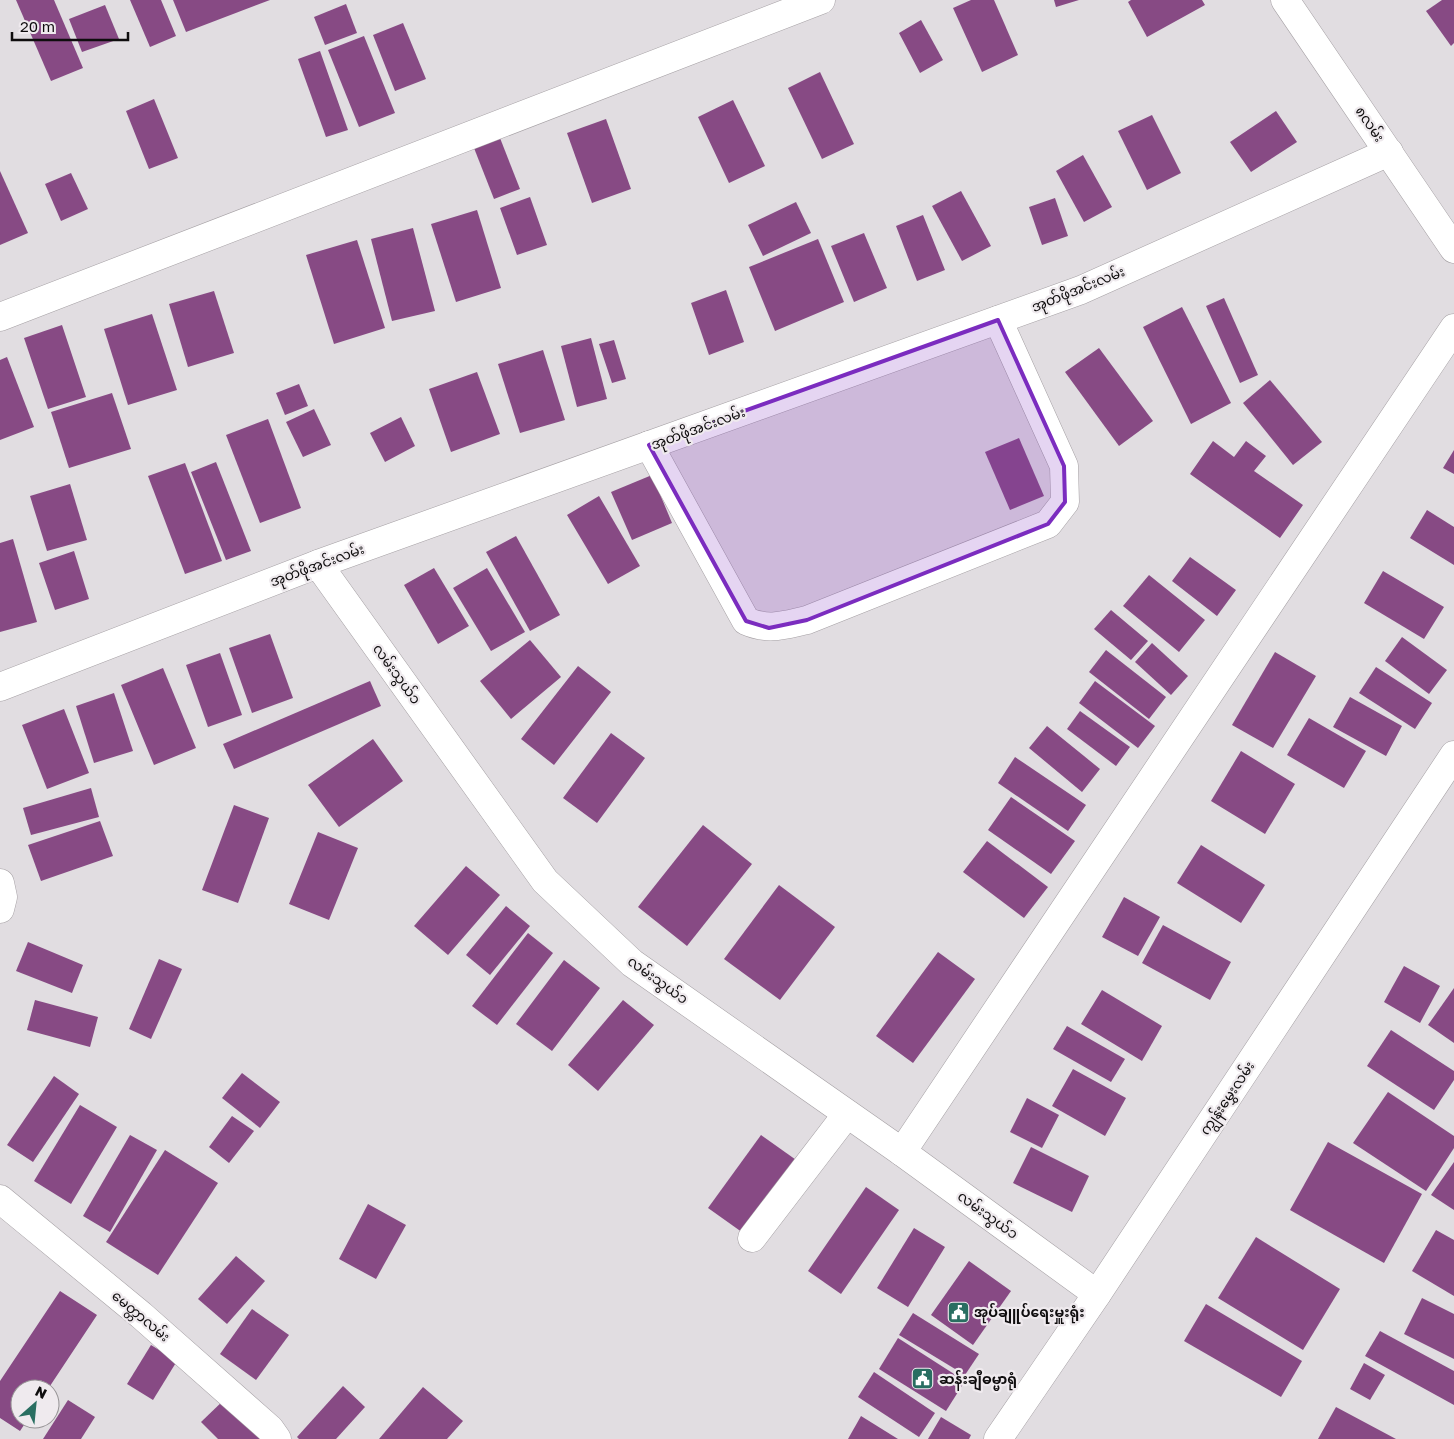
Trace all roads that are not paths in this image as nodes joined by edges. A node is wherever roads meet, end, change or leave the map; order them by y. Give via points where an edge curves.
1 (821, 0) edge
2 (1285, 0) edge
3 (1389, 152) junction
4 (1454, 249) edge
5 (0, 317) edge
6 (998, 320) junction
7 (1454, 328) edge
8 (649, 446) junction
9 (318, 564) junction
10 (0, 687) edge
11 (1454, 755) edge
12 (0, 882) edge
13 (0, 909) edge
14 (847, 1114) junction
15 (902, 1152) junction
16 (0, 1199) edge
17 (752, 1238) dead end
18 (1097, 1294) junction
19 (277, 1439) edge
20 (998, 1439) edge

1 - 5 street
2 - 3 street, ၈လမ်း
3 - 4 street, ၈လမ်း
3 - 6 street, အုတ်ဖိုအင်းလမ်း via 1081,290
6 - 8 street, အုတ်ဖိုအင်းလမ်း
6 - 8 street via 1064,466 1065,502 1048,524 807,620 769,628 746,622
7 - 15 street
8 - 9 street, အုတ်ဖိုအင်းလမ်း
9 - 10 street, အုတ်ဖိုအင်းလမ်း
9 - 14 street, လမ်းသွယ်၁ via 545,881 632,963
11 - 18 street, ကျွန်းမွှေးလမ်း
12 - 13 street via 3,897
14 - 15 street, လမ်းသွယ်၁
14 - 17 street
15 - 18 street, လမ်းသွယ်၁
16 - 19 street, မေတ္တာလမ်း via 148,1322 270,1428
18 - 20 street, ကျွန်းမွှေးလမ်း

